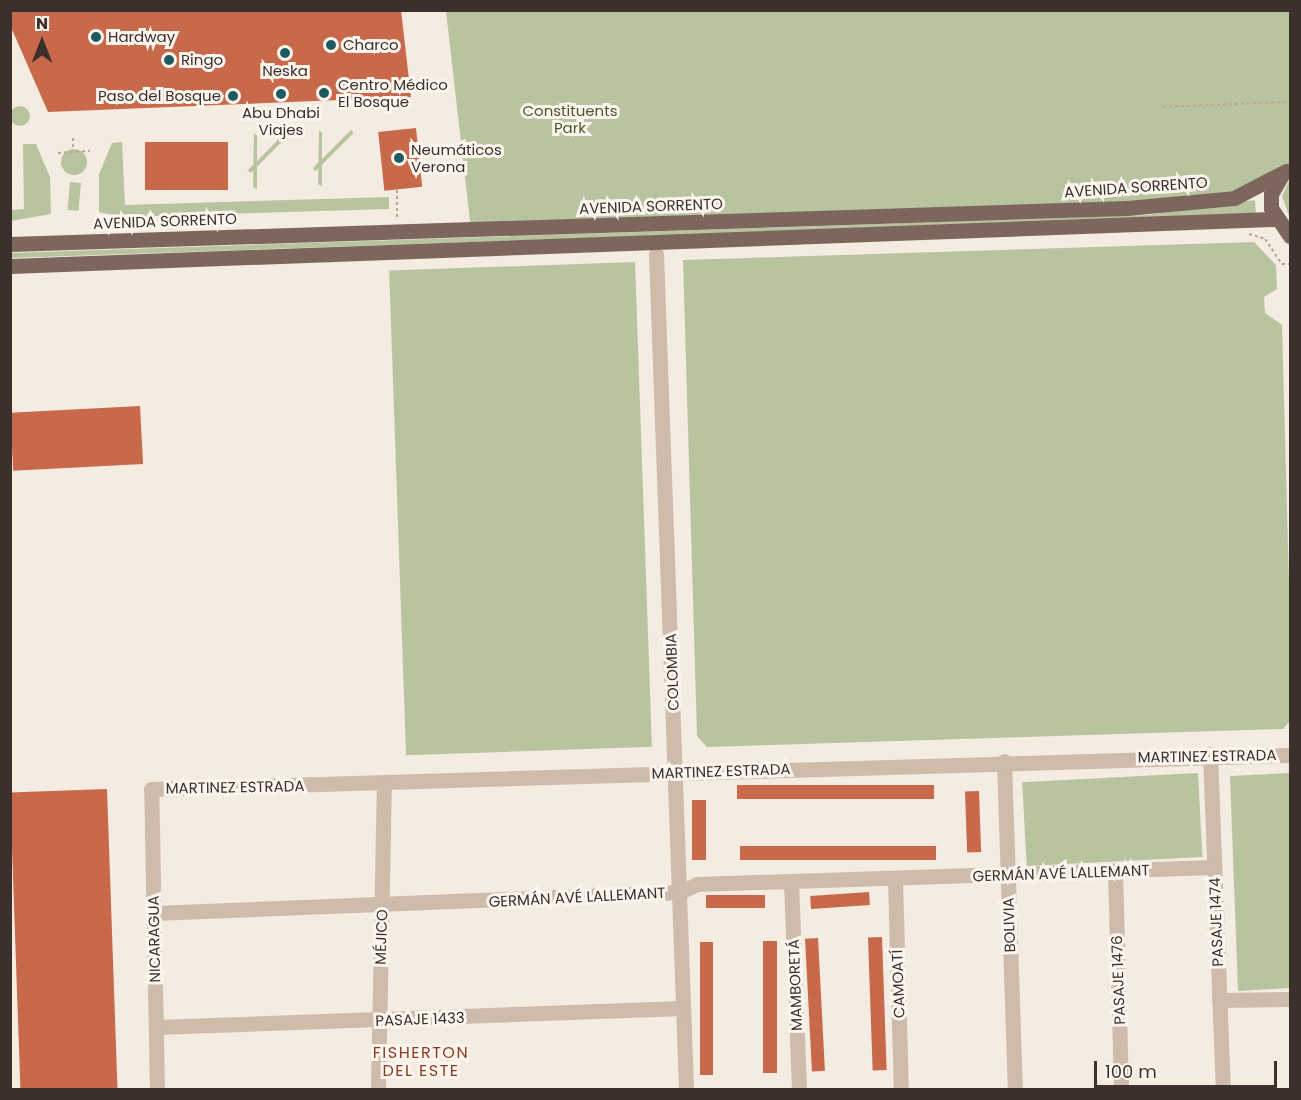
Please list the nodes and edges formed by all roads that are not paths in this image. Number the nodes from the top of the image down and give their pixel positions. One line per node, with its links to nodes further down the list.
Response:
1 (1288, 170): 2 (main road); 4 (main road, AVENIDA SORRENTO)
2 (1274, 219): 3 (main road); 6 (main road)
3 (1290, 236)
4 (10, 244)
5 (656, 254): 10 (street, COLOMBIA)
6 (10, 266)
7 (1210, 754): 8 (street, MARTINEZ ESTRADA); 9 (street, MARTINEZ ESTRADA); 13 (street, PASAJE 1474)
8 (1290, 755)
9 (1004, 761): 10 (street, MARTINEZ ESTRADA); 15 (street, BOLIVIA)
10 (675, 772): 11 (street, MARTINEZ ESTRADA); 18 (street, COLOMBIA)
11 (384, 784): 12 (street, MARTINEZ ESTRADA); 19 (street, MÉJICO)
12 (151, 789): 20 (street, NICARAGUA)
13 (1214, 867): 14 (street, GERMÁN AVÉ LALLEMANT); 22 (street, PASAJE 1474)
14 (1114, 871): 15 (street, GERMÁN AVÉ LALLEMANT); 32 (street, PASAJE 1476)
15 (1008, 874): 16 (street, GERMÁN AVÉ LALLEMANT); 31 (street, BOLIVIA)
16 (895, 879): 17 (street, GERMÁN AVÉ LALLEMANT); 30 (street, CAMOATÍ)
17 (791, 881): 18 (street, GERMÁN AVÉ LALLEMANT); 29 (street, MAMBORETÁ)
18 (680, 892): 19 (street, GERMÁN AVÉ LALLEMANT); 23 (street, COLOMBIA)
19 (382, 905): 20 (street, GERMÁN AVÉ LALLEMANT); 24 (street, MÉJICO)
20 (153, 913): 25 (street, NICARAGUA)
21 (1290, 999): 22 (street)
22 (1219, 1000): 33 (street, PASAJE 1474)
23 (684, 1008): 24 (street, PASAJE 1433); 28 (street, COLOMBIA)
24 (379, 1021): 25 (street, PASAJE 1433); 27 (street, MÉJICO)
25 (156, 1027): 26 (street, NICARAGUA)
26 (157, 1089)
27 (378, 1089)
28 (686, 1089)
29 (799, 1089)
30 (901, 1089)
31 (1015, 1089)
32 (1121, 1089)
33 (1223, 1089)

